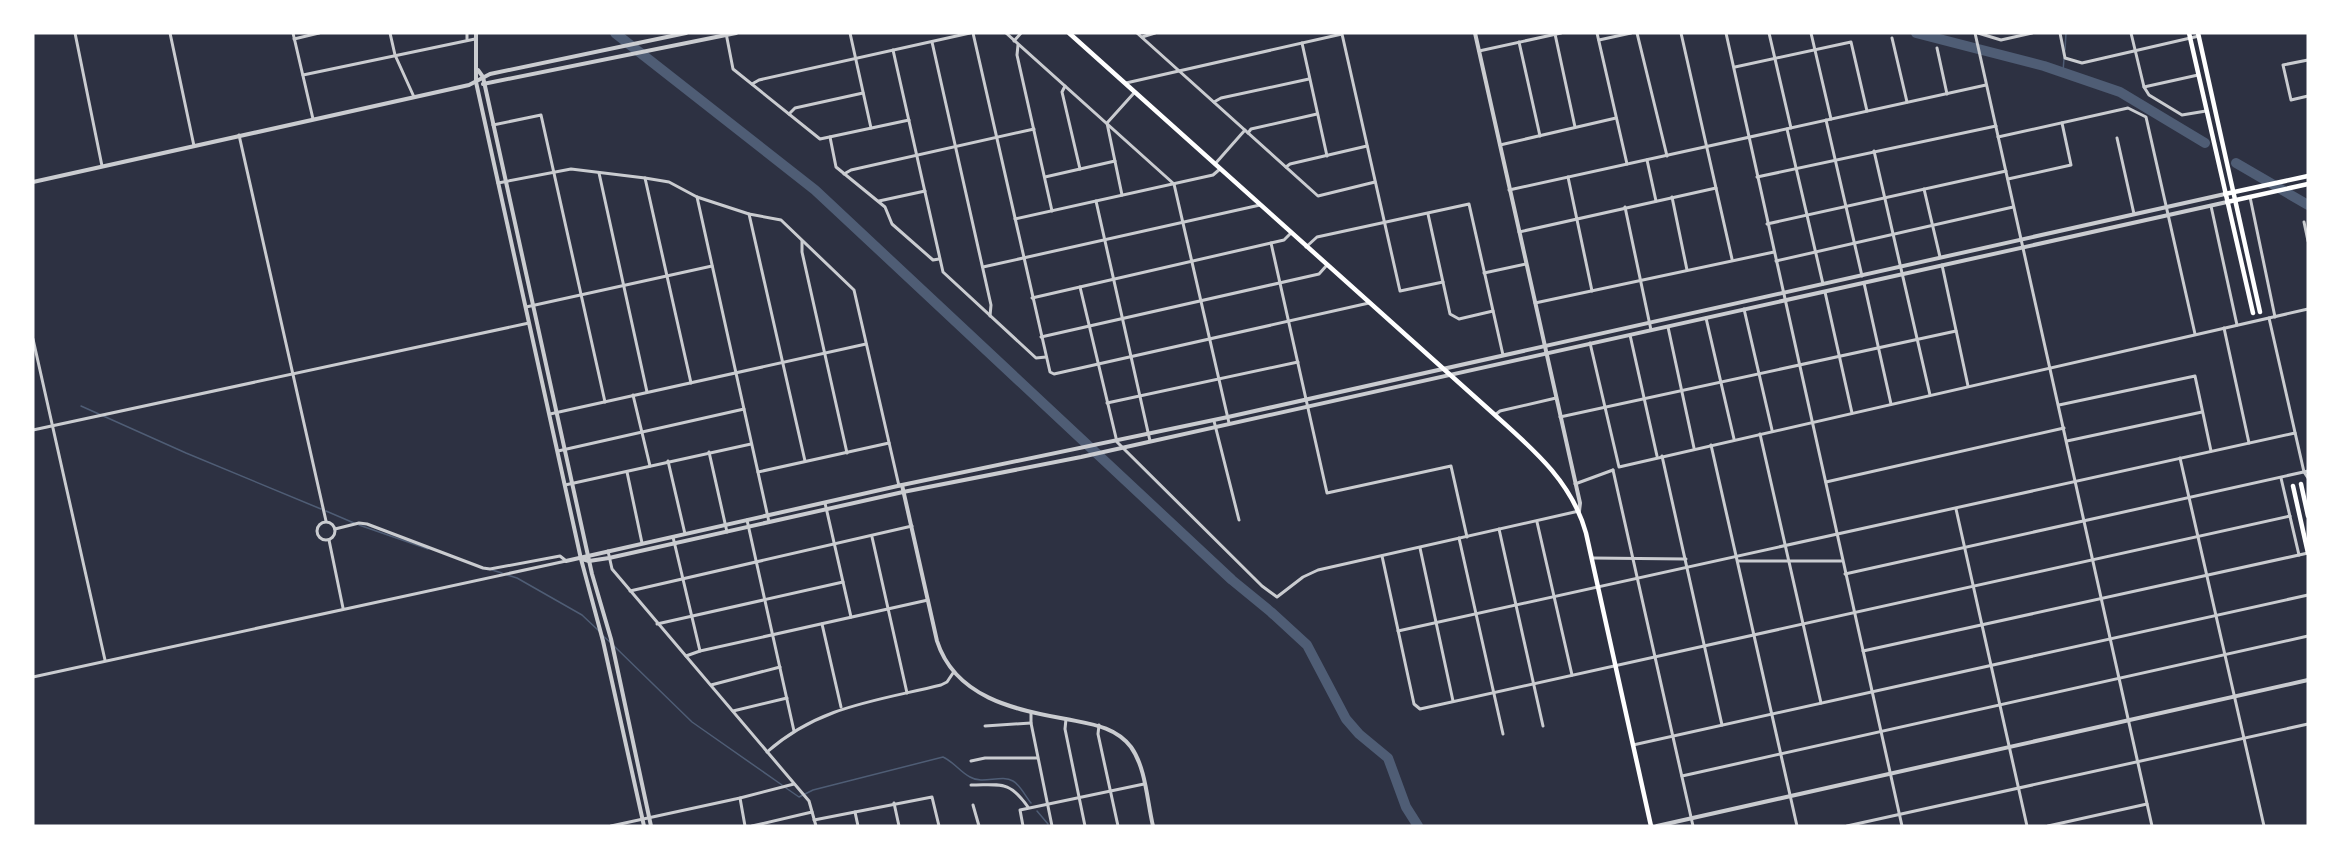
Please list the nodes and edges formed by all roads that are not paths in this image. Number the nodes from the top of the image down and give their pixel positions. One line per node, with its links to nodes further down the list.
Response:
1 (75, 33): 114 (street)
2 (170, 33): 101 (street)
3 (293, 33): 36 (street)
4 (319, 33): 36 (street)
5 (390, 33): 50 (street)
6 (467, 33): 37 (street)
7 (476, 33): 38 (street)
8 (686, 33): 59 (street)
9 (736, 33): 29 (street)
10 (850, 33): 51 (street)
11 (972, 33): 41 (street); 96 (street)
12 (1006, 33): 39 (street)
13 (1021, 33): 39 (street)
14 (1069, 33): 62 (main road)
15 (1137, 33): 34 (street)
16 (1155, 33): 34 (street)
17 (1475, 33): 48 (street)
18 (1560, 33): 30 (street)
19 (1597, 33): 40 (street)
20 (1630, 33): 40 (street)
21 (1637, 33): 108 (street)
22 (1681, 33): 104 (street)
23 (1726, 33): 54 (street)
24 (1769, 33): 52 (street)
25 (1812, 33): 46 (street)
26 (2032, 33): 31 (street)
27 (2060, 33): 49 (street)
28 (2131, 33): 49 (street)
29 (726, 34): 63 (street); 64 (street)
30 (1555, 34): 42 (street); 89 (street)
31 (1976, 34): 65 (street)
32 (2198, 35): 33 (street); 139 (main road)
33 (2190, 36): 49 (street); 58 (main road)
34 (1142, 38): 56 (street)
35 (1892, 38): 74 (street)
36 (294, 39): 57 (street)
37 (467, 39): 38 (street); 50 (street)
38 (475, 39): 55 (street)
39 (1014, 40): 44 (street)
40 (1599, 40): 79 (street)
41 (933, 42): 47 (street); 102 (street)
42 (1519, 42): 48 (street); 94 (street)
43 (1302, 43): 56 (street); 60 (street); 103 (street)
44 (1018, 44): 66 (street); 90 (street)
45 (1937, 48): 70 (street)
46 (1815, 49): 52 (street); 75 (street); 81 (street)
47 (893, 50): 51 (street); 82 (street)
48 (1479, 51): 100 (street)
49 (2134, 51): 67 (street)
50 (395, 54): 57 (street); 72 (street)
51 (856, 58): 64 (street); 68 (street)
52 (1775, 58): 54 (street); 91 (street)
53 (2308, 60): 71 (street)
54 (1734, 67): 97 (street)
55 (477, 69): 59 (street); 61 (street)
56 (1177, 70): 62 (street); 73 (street)
57 (303, 75): 80 (street)
58 (2198, 75): 67 (street); 76 (main road)
59 (483, 77): 61 (street); 63 (street)
60 (1309, 79): 73 (street); 78 (street)
61 (476, 82): 63 (street); 72 (street); 132 (street)
62 (1124, 83): 69 (main road)
63 (484, 84): 86 (street)
64 (752, 84): 77 (street)
65 (1986, 85): 70 (street); 87 (street)
66 (1065, 86): 84 (street); 116 (street)
67 (2144, 87): 76 (street)
68 (863, 93): 77 (street); 88 (street)
69 (1134, 93): 84 (street); 112 (main road)
70 (1947, 94): 74 (street)
71 (2308, 96)
72 (414, 97): 80 (street)
73 (1214, 102): 92 (street)
74 (1907, 102): 75 (street)
75 (1867, 111): 81 (street)
76 (2206, 111): 140 (main road)
77 (789, 114): 95 (street)
78 (1317, 114): 92 (street); 107 (street)
79 (1616, 118): 89 (street); 113 (street)
80 (313, 119): 93 (street)
81 (1832, 119): 83 (street)
82 (909, 120): 88 (street); 106 (street)
83 (1826, 120): 91 (street); 110 (street)
84 (1107, 123): 111 (street); 134 (street)
85 (2062, 123): 98 (street); 128 (street); 156 (street)
86 (493, 125): 119 (street); 130 (street)
87 (1996, 126): 98 (street); 105 (street)
88 (871, 128): 95 (street)
89 (1575, 128): 94 (street)
90 (1034, 129): 96 (street); 124 (street)
91 (1789, 129): 97 (street); 118 (street)
92 (1246, 131): 112 (street); 115 (street)
93 (239, 135): 101 (street); 262 (street)
94 (1540, 136): 100 (street)
95 (830, 137): 122 (street)
96 (997, 137): 102 (street); 163 (street)
97 (1749, 137): 104 (street); 126 (street)
98 (1998, 137): 120 (street)
99 (2117, 138): 160 (street)
100 (1500, 145): 137 (street)
101 (194, 146): 114 (street)
102 (956, 146): 106 (street); 193 (street)
103 (1367, 146): 107 (street); 131 (street)
104 (1707, 147): 108 (street); 135 (street)
105 (1874, 151): 110 (street); 145 (street)
106 (918, 155): 122 (street); 138 (street)
107 (1327, 156): 115 (street)
108 (1666, 156): 109 (street)
109 (1647, 160): 113 (street); 149 (street)
110 (1835, 160): 118 (street); 152 (street)
111 (1115, 161): 116 (street); 141 (street)
112 (1215, 164): 117 (main road)
113 (1627, 164): 125 (street)
114 (102, 166): 129 (street)
115 (1286, 167): 131 (street)
116 (1080, 169): 124 (street)
117 (1220, 169): 134 (street); 151 (main road)
118 (1795, 169): 126 (street); 161 (street)
119 (554, 171): 121 (street); 130 (street); 211 (street)
120 (2006, 171): 128 (street); 136 (street)
121 (599, 173): 127 (street); 206 (street)
122 (844, 174): 147 (street)
123 (2308, 176): 139 (main road)
124 (1045, 177): 157 (street)
125 (1568, 177): 137 (street); 164 (street)
126 (1757, 177): 168 (street)
127 (645, 178): 142 (street); 198 (street)
128 (2008, 179): 155 (street)
129 (33, 182)
130 (506, 182): 132 (street); 217 (street)
131 (1375, 182): 167 (street)
132 (498, 183): 218 (street)
133 (2308, 183): 144 (main road)
134 (1174, 184): 141 (street); 165 (street)
135 (1716, 188): 143 (street); 186 (street)
136 (1924, 189): 145 (street); 169 (street)
137 (1509, 190): 170 (street)
138 (925, 191): 147 (street); 185 (street)
139 (2234, 192): 140 (main road); 146 (main road)
140 (2225, 194): 150 (main road); 156 (street)
141 (1122, 195): 148 (street)
142 (697, 197): 158 (street); 192 (street)
143 (1672, 197): 149 (street); 195 (street)
144 (2250, 197): 146 (main road); 225 (street)
145 (1885, 198): 152 (street); 172 (street)
146 (2235, 200): 150 (main road); 222 (main road)
147 (879, 201): 185 (street)
148 (1096, 201): 157 (street); 173 (street)
149 (1656, 201): 154 (street)
150 (2227, 202): 153 (street); 223 (main road)
151 (1260, 206): 165 (street); 171 (main road)
152 (1846, 206): 161 (street); 178 (street)
153 (2211, 206): 162 (street); 233 (street)
154 (1625, 207): 164 (street); 201 (street)
155 (2013, 207): 169 (street); 174 (street)
156 (2166, 207): 160 (street); 162 (street)
157 (1052, 211): 163 (street)
158 (748, 214): 175 (street); 255 (street)
159 (1428, 214): 167 (street); 196 (street); 202 (street)
160 (2134, 214): 174 (street)
161 (1806, 215): 168 (street); 182 (street)
162 (2168, 215): 180 (street); 239 (street)
163 (1015, 219): 183 (street)
164 (1577, 219): 170 (street); 208 (street)
165 (1184, 222): 173 (street); 187 (street)
166 (2304, 222): 176 (street)
167 (1385, 223): 179 (street); 202 (street)
168 (1767, 224): 181 (street)
169 (1932, 226): 172 (street); 184 (street)
170 (1519, 232): 189 (street)
171 (1291, 233): 177 (street); 179 (main road)
172 (1893, 235): 178 (street); 194 (street)
173 (1104, 239): 183 (street); 200 (street)
174 (2020, 240): 180 (street); 184 (street)
175 (802, 241): 245 (street); 248 (street)
176 (2308, 241)
177 (1271, 243): 187 (street); 203 (street)
178 (1854, 243): 182 (street); 199 (street)
179 (1306, 247): 190 (main road)
180 (2022, 247): 191 (street); 259 (street)
181 (1774, 252): 186 (street); 188 (street)
182 (1816, 252): 188 (street); 205 (street)
183 (1023, 258): 193 (street); 212 (street)
184 (1940, 258): 194 (street)
185 (940, 259): 224 (street)
186 (1732, 260): 195 (street)
187 (1192, 261): 200 (street); 213 (street)
188 (1776, 261): 210 (street)
189 (1526, 264): 196 (street); 216 (street)
190 (1327, 265): 203 (street); 215 (main road)
191 (1942, 265): 197 (street); 237 (street)
192 (712, 266): 198 (street); 260 (street)
193 (983, 267): 224 (street)
194 (1901, 267): 197 (street); 199 (street)
195 (1688, 270): 201 (street)
196 (1484, 273): 221 (street)
197 (1903, 274): 204 (street); 243 (street)
198 (666, 276): 206 (street); 266 (street)
199 (1862, 276): 205 (street)
200 (1113, 279): 207 (street); 226 (street)
201 (1640, 280): 208 (street); 231 (street)
202 (1443, 282): 221 (street)
203 (1280, 283): 213 (street); 229 (street)
204 (1864, 283): 209 (street); 247 (street)
205 (1822, 284): 210 (street)
206 (623, 285): 211 (street); 269 (street)
207 (1080, 287): 212 (street); 232 (street)
208 (1592, 291): 216 (street)
209 (1824, 291): 214 (street); 251 (street)
210 (1783, 293): 214 (street); 231 (street)
211 (582, 295): 217 (street); 276 (street)
212 (1032, 298): 240 (street)
213 (1201, 301): 226 (street); 242 (street)
214 (1785, 301): 219 (street); 257 (street)
215 (1369, 303): 229 (street); 258 (main road)
216 (1535, 303): 246 (street)
217 (533, 306): 218 (street); 283 (street)
218 (526, 307): 230 (street)
219 (1744, 309): 227 (street); 261 (street)
220 (2308, 309): 225 (street)
221 (1493, 311): 250 (street)
222 (2260, 312)
223 (2253, 313)
224 (990, 316): 252 (street)
225 (2275, 317): 228 (street)
226 (1122, 318): 232 (street); 253 (street)
227 (1706, 318): 234 (street); 265 (street)
228 (2270, 318): 233 (street); 299 (street)
229 (1289, 321): 242 (street); 254 (street)
230 (529, 323): 262 (street); 286 (street)
231 (1649, 323): 236 (street); 246 (street)
232 (1089, 325): 240 (street); 256 (street)
233 (2237, 325): 235 (street)
234 (1668, 327): 236 (street); 268 (street)
235 (2224, 328): 239 (street); 307 (street)
236 (1651, 330): 238 (street)
237 (1956, 331): 243 (street); 267 (street)
238 (1630, 334): 244 (street); 274 (street)
239 (2195, 334): 259 (street)
240 (1041, 337): 252 (street)
241 (33, 339): 293 (street)
242 (1210, 339): 253 (street); 264 (street)
243 (1918, 339): 247 (street); 272 (street)
244 (1590, 343): 249 (street); 281 (street)
245 (866, 344): 248 (street); 306 (street)
246 (1544, 346): 249 (street); 250 (street)
247 (1878, 348): 251 (street); 278 (street)
248 (825, 353): 255 (street); 316 (street)
249 (1546, 353): 263 (street); 273 (street)
250 (1503, 355): 258 (street)
251 (1839, 356): 257 (street); 285 (street)
252 (1046, 357): 256 (street)
253 (1131, 357): 256 (street); 271 (street)
254 (1298, 362): 264 (street); 275 (street)
255 (782, 363): 260 (street); 321 (street)
256 (1098, 364): 277 (street)
257 (1800, 365): 261 (street); 291 (street)
258 (1443, 369): 263 (main road); 275 (street)
259 (2051, 369): 267 (street); 279 (street)
260 (735, 373): 266 (street); 282 (street)
261 (1759, 373): 265 (street); 297 (street)
262 (293, 374): 293 (street); 349 (street)
263 (1450, 375): 280 (street); 287 (main road)
264 (1218, 378): 271 (street); 288 (street)
265 (1720, 381): 268 (street); 302 (street)
266 (691, 383): 269 (street)
267 (1968, 386): 272 (street)
268 (1682, 390): 274 (street); 311 (street)
269 (647, 392): 270 (street)
270 (633, 395): 276 (street); 298 (street)
271 (1139, 395): 277 (street); 301 (street)
272 (1930, 395): 278 (street)
273 (1556, 398): 287 (street); 289 (street)
274 (1644, 398): 281 (street); 318 (street)
275 (1307, 399): 280 (street); 288 (street)
276 (605, 402): 283 (street)
277 (1107, 403): 305 (street)
278 (1891, 404): 285 (street)
279 (2059, 405): 284 (street); 295 (street)
280 (1308, 406): 292 (street); 364 (street)
281 (1605, 406): 289 (street); 323 (street)
282 (744, 409): 298 (street); 308 (street)
283 (557, 412): 286 (street); 312 (street)
284 (2202, 412): 304 (street); 314 (street)
285 (1852, 413): 291 (street)
286 (549, 414): 313 (street)
287 (1495, 415): 343 (main road)
288 (1228, 417): 290 (street); 292 (street)
289 (1560, 417): 333 (street)
290 (1214, 421): 294 (street); 301 (street)
291 (1813, 422): 297 (street); 331 (street)
292 (1229, 424): 294 (street)
293 (53, 425): 296 (street); 429 (street)
294 (1215, 427): 303 (street); 348 (street)
295 (2064, 428): 304 (street); 331 (street)
296 (33, 430)
297 (1772, 431): 300 (street)
298 (642, 432): 312 (street); 322 (street)
299 (2295, 433): 307 (street); 327 (street)
300 (1760, 434): 302 (street); 370 (street)
301 (1149, 435): 303 (street); 305 (street)
302 (1734, 439): 309 (street)
303 (1150, 441): 310 (street)
304 (2067, 441): 330 (street)
305 (1117, 442): 310 (street); 336 (street)
306 (889, 443): 316 (street); 336 (street)
307 (2249, 443): 314 (street)
308 (751, 444): 315 (street); 326 (street)
309 (1711, 445): 311 (street); 378 (street)
310 (1122, 448): 338 (street); 377 (street)
311 (1694, 448): 317 (street)
312 (565, 450): 313 (street); 332 (street)
313 (558, 451): 335 (street)
314 (2211, 451): 319 (street)
315 (709, 452): 320 (street); 353 (street)
316 (847, 453): 321 (street)
317 (1662, 456): 318 (street); 383 (street)
318 (1657, 457): 323 (street)
319 (2180, 458): 330 (street); 339 (street)
320 (668, 462): 322 (street); 359 (street)
321 (805, 462): 326 (street)
322 (650, 466): 325 (street)
323 (1619, 467): 324 (street)
324 (1613, 470): 333 (street); 381 (street)
325 (627, 472): 332 (street); 367 (street)
326 (758, 472): 344 (street)
327 (2306, 472): 328 (street); 329 (street)
328 (2281, 478): 339 (street); 345 (street)
329 (2308, 478)
330 (2075, 480): 341 (street); 351 (street)
331 (1826, 482): 360 (street)
332 (572, 484): 335 (street); 375 (street)
333 (1575, 484): 343 (street)
334 (2301, 484): 346 (main road)
335 (565, 485): 382 (street)
336 (900, 486): 338 (street); 340 (street)
337 (2293, 486): 374 (main road)
338 (903, 492): 342 (street); 354 (street)
339 (2189, 498): 351 (street); 362 (street)
340 (825, 502): 342 (street); 344 (street)
341 (1956, 508): 360 (street); 371 (street)
342 (827, 509): 352 (street); 369 (street)
343 (1579, 511): 350 (street); 380 (main road)
344 (767, 515): 347 (street); 352 (street)
345 (2290, 516): 362 (street); 376 (street)
346 (2308, 516)
347 (747, 520): 353 (street); 355 (street)
348 (1239, 520)
349 (326, 521): 356 (street); 366 (street)
350 (1536, 521): 357 (street); 401 (street)
351 (2084, 521): 371 (street); 384 (street)
352 (769, 522): 355 (street)
353 (726, 525): 358 (street); 359 (street)
354 (912, 526): 361 (street); 404 (street)
355 (748, 527): 358 (street); 390 (street)
356 (335, 528): 366 (street); 385 (street)
357 (1498, 530): 364 (street); 405 (street)
358 (728, 532): 368 (street)
359 (685, 534): 363 (street)
360 (1836, 534): 370 (street); 389 (street)
361 (872, 536): 369 (street); 407 (street)
362 (2198, 536): 384 (street); 393 (street)
363 (673, 537): 367 (street); 368 (street)
364 (1467, 537): 365 (street)
365 (1459, 538): 372 (street); 409 (street)
366 (329, 540): 406 (street)
367 (642, 543): 373 (street)
368 (675, 544): 379 (street); 394 (street)
369 (834, 544): 390 (street); 396 (street)
370 (1786, 545): 378 (street); 388 (street)
371 (1964, 547): 392 (street); 397 (street)
372 (1420, 548): 377 (street); 413 (street)
373 (608, 551): 375 (street); 379 (street)
374 (2308, 553): 376 (street)
375 (588, 555): 382 (street); 386 (street)
376 (2299, 555): 393 (street)
377 (1382, 556): 418 (street)
378 (1737, 556): 387 (street); 391 (street)
379 (609, 558): 386 (street); 399 (street)
380 (1592, 558): 381 (street); 398 (main road)
381 (1633, 558): 383 (street); 395 (street)
382 (581, 559): 385 (street); 386 (street); 492 (street)
383 (1686, 559): 391 (street)
384 (2093, 559): 397 (street); 403 (street)
385 (566, 561): 406 (street)
386 (590, 561): 490 (street)
387 (1738, 561): 388 (street); 420 (street)
388 (1789, 561): 389 (street); 416 (street)
389 (1842, 561): 392 (street)
390 (756, 562): 394 (street); 402 (street)
391 (1688, 568): 395 (street); 423 (street)
392 (1845, 574): 408 (street)
393 (2206, 575): 403 (street); 411 (street)
394 (683, 578): 399 (street); 410 (street)
395 (1637, 578): 398 (street); 428 (street)
396 (843, 582): 402 (street); 412 (street)
397 (1972, 587): 408 (street); 417 (street)
398 (1598, 588): 401 (street); 430 (main road)
399 (629, 591): 414 (street)
400 (2308, 595): 411 (street)
401 (1554, 598): 405 (street); 434 (street)
402 (764, 599): 410 (street); 419 (street)
403 (2102, 599): 417 (street); 422 (street)
404 (928, 600): 407 (street); 433 (street)
405 (1516, 606): 409 (street); 438 (street)
406 (344, 608): 429 (street)
407 (888, 609): 412 (street); 442 (street)
408 (1854, 613): 416 (street); 425 (street)
409 (1476, 614): 413 (street); 440 (street)
410 (692, 615): 414 (street); 424 (street)
411 (2216, 615): 422 (street); 426 (street)
412 (850, 617): 415 (street)
413 (1436, 622): 418 (street); 445 (street)
414 (657, 624): 427 (street)
415 (822, 624): 419 (street); 448 (street)
416 (1803, 624): 420 (street); 446 (street)
417 (1981, 625): 425 (street); 431 (street)
418 (1398, 631): 445 (street)
419 (773, 634): 424 (street); 432 (street)
420 (1754, 635): 423 (street); 451 (street)
421 (2308, 636): 426 (street)
422 (2110, 639): 431 (street); 436 (street)
423 (1704, 645): 428 (street); 457 (street)
424 (700, 651): 427 (street)
425 (1863, 651): 441 (street)
426 (2225, 655): 436 (street); 443 (street)
427 (686, 656): 439 (street)
428 (1655, 657): 430 (street); 463 (street)
429 (105, 660): 435 (street)
430 (1616, 665): 434 (street); 465 (main road)
431 (1990, 665): 441 (street); 447 (street)
432 (780, 667): 439 (street); 444 (street)
433 (953, 673): 442 (street); 450 (street)
434 (1572, 675): 438 (street)
435 (33, 676)
436 (2119, 679): 447 (street); 453 (street)
437 (2308, 680): 443 (street)
438 (1534, 684): 440 (street); 459 (street)
439 (711, 685): 449 (street)
440 (1493, 692): 445 (street); 462 (street)
441 (1872, 692): 446 (street); 461 (street)
442 (908, 693): 448 (street)
443 (2235, 697): 453 (street); 464 (street)
444 (788, 698): 449 (street); 460 (street)
445 (1454, 701)
446 (1821, 703): 451 (street)
447 (1999, 705): 461 (street); 466 (street)
448 (841, 708): 460 (street)
449 (733, 711): 467 (street)
450 (1031, 713): 452 (street); 454 (street)
451 (1772, 714): 457 (street); 468 (street)
452 (1066, 719): 456 (street); 481 (street)
453 (2128, 721): 466 (street); 471 (street)
454 (1031, 723): 458 (street); 469 (street)
455 (2308, 724): 464 (street)
456 (1100, 725): 475 (street); 478 (street)
457 (1722, 725): 463 (street)
458 (986, 726)
459 (1543, 726)
460 (794, 731): 467 (street)
461 (1881, 732): 468 (street); 472 (street)
462 (1503, 734)
463 (1672, 736): 465 (street); 473 (street)
464 (2245, 739): 471 (street); 518 (street)
465 (1634, 745): 509 (main road)
466 (2008, 748): 472 (street); 477 (street)
467 (767, 752): 474 (street)
468 (1780, 754): 473 (street); 479 (street)
469 (1037, 758): 470 (street); 483 (street)
470 (970, 761)
471 (2137, 762): 477 (street); 484 (street)
472 (1890, 774): 479 (street); 489 (street)
473 (1682, 776): 491 (street)
474 (794, 784): 480 (street); 487 (street)
475 (1144, 784): 478 (street); 508 (street)
476 (971, 785): 486 (street)
477 (2019, 788): 489 (street); 515 (street)
478 (1109, 792): 481 (street); 507 (street)
479 (1790, 796): 491 (street); 512 (street)
480 (740, 798): 490 (street); 497 (street)
481 (1079, 799): 483 (street); 506 (street)
482 (894, 803): 488 (street); 501 (street); 502 (street)
483 (1048, 804): 486 (street); 505 (street)
484 (2147, 804): 516 (street); 517 (street)
485 (973, 805): 503 (street)
486 (1028, 807): 504 (street)
487 (813, 812): 493 (street); 498 (street)
488 (855, 812): 493 (street); 500 (street)
489 (1899, 815): 513 (street); 514 (street)
490 (650, 817): 492 (street); 496 (street)
491 (1691, 818): 510 (street); 511 (street)
492 (642, 819): 494 (street); 495 (street)
493 (814, 820): 499 (street)
494 (611, 826)
495 (644, 826)
496 (651, 826)
497 (746, 826)
498 (752, 826)
499 (816, 826)
500 (858, 826)
501 (899, 826)
502 (939, 826)
503 (979, 826)
504 (1023, 826)
505 (1052, 826)
506 (1085, 826)
507 (1118, 826)
508 (1153, 826)
509 (1651, 826)
510 (1657, 826)
511 (1693, 826)
512 (1797, 826)
513 (1847, 826)
514 (1902, 826)
515 (2027, 826)
516 (2048, 826)
517 (2152, 826)
518 (2264, 826)

